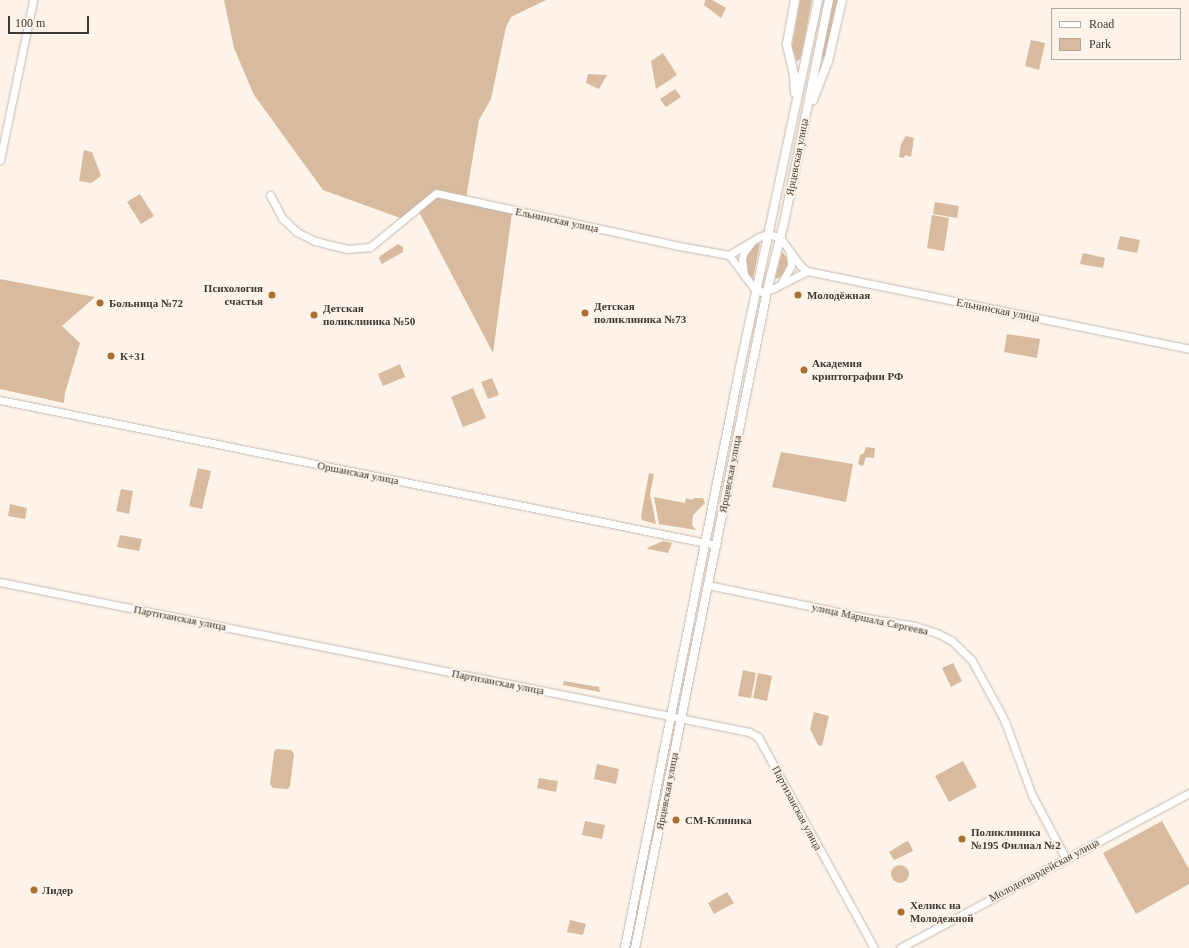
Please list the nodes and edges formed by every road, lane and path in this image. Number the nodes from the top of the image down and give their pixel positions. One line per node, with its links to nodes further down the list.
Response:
1 (33, 0): 8 (street)
2 (795, 0): 6 (main road)
3 (818, 0): 6 (main road, Ярцевская улица)
4 (829, 0): 7 (main road, Ярцевская улица)
5 (842, 0): 7 (main road)
6 (794, 114): 9 (main road, Ярцевская улица)
7 (804, 125): 10 (main road, Ярцевская улица)
8 (0, 160)
9 (781, 171): 10 (main road); 12 (main road, Ярцевская улица)
10 (794, 174): 13 (main road, Ярцевская улица)
11 (270, 195): 16 (street, Ельнинская улица)
12 (767, 234): 13 (street); 14 (street); 20 (main road, Ярцевская улица)
13 (781, 239): 15 (street); 21 (main road, Ярцевская улица)
14 (752, 242): 16 (street); 18 (street)
15 (788, 249): 17 (street); 19 (street)
16 (729, 255): 18 (street)
17 (807, 271): 19 (street); 22 (street, Ельнинская улица)
18 (745, 277): 20 (street)
19 (781, 284): 21 (street)
20 (756, 290): 21 (street); 24 (main road, Ярцевская улица)
21 (766, 291): 25 (main road, Ярцевская улица)
22 (1189, 349)
23 (0, 400): 24 (street, Оршанская улица)
24 (705, 543): 25 (street, Оршанская улица); 28 (main road, Ярцевская улица)
25 (716, 545): 27 (main road, Ярцевская улица)
26 (0, 582): 28 (street, Партизанская улица)
27 (708, 584): 29 (main road, Ярцевская улица); 31 (street, улица Маршала Сергеева)
28 (671, 716): 29 (street, Партизанская улица); 32 (main road, Ярцевская улица)
29 (681, 718): 33 (main road, Ярцевская улица); 34 (street, Партизанская улица)
30 (1189, 793): 31 (street, Молодогвардейская улица)
31 (1066, 859): 35 (street, Молодогвардейская улица)
32 (625, 948)
33 (635, 948)
34 (874, 948)
35 (900, 948)

